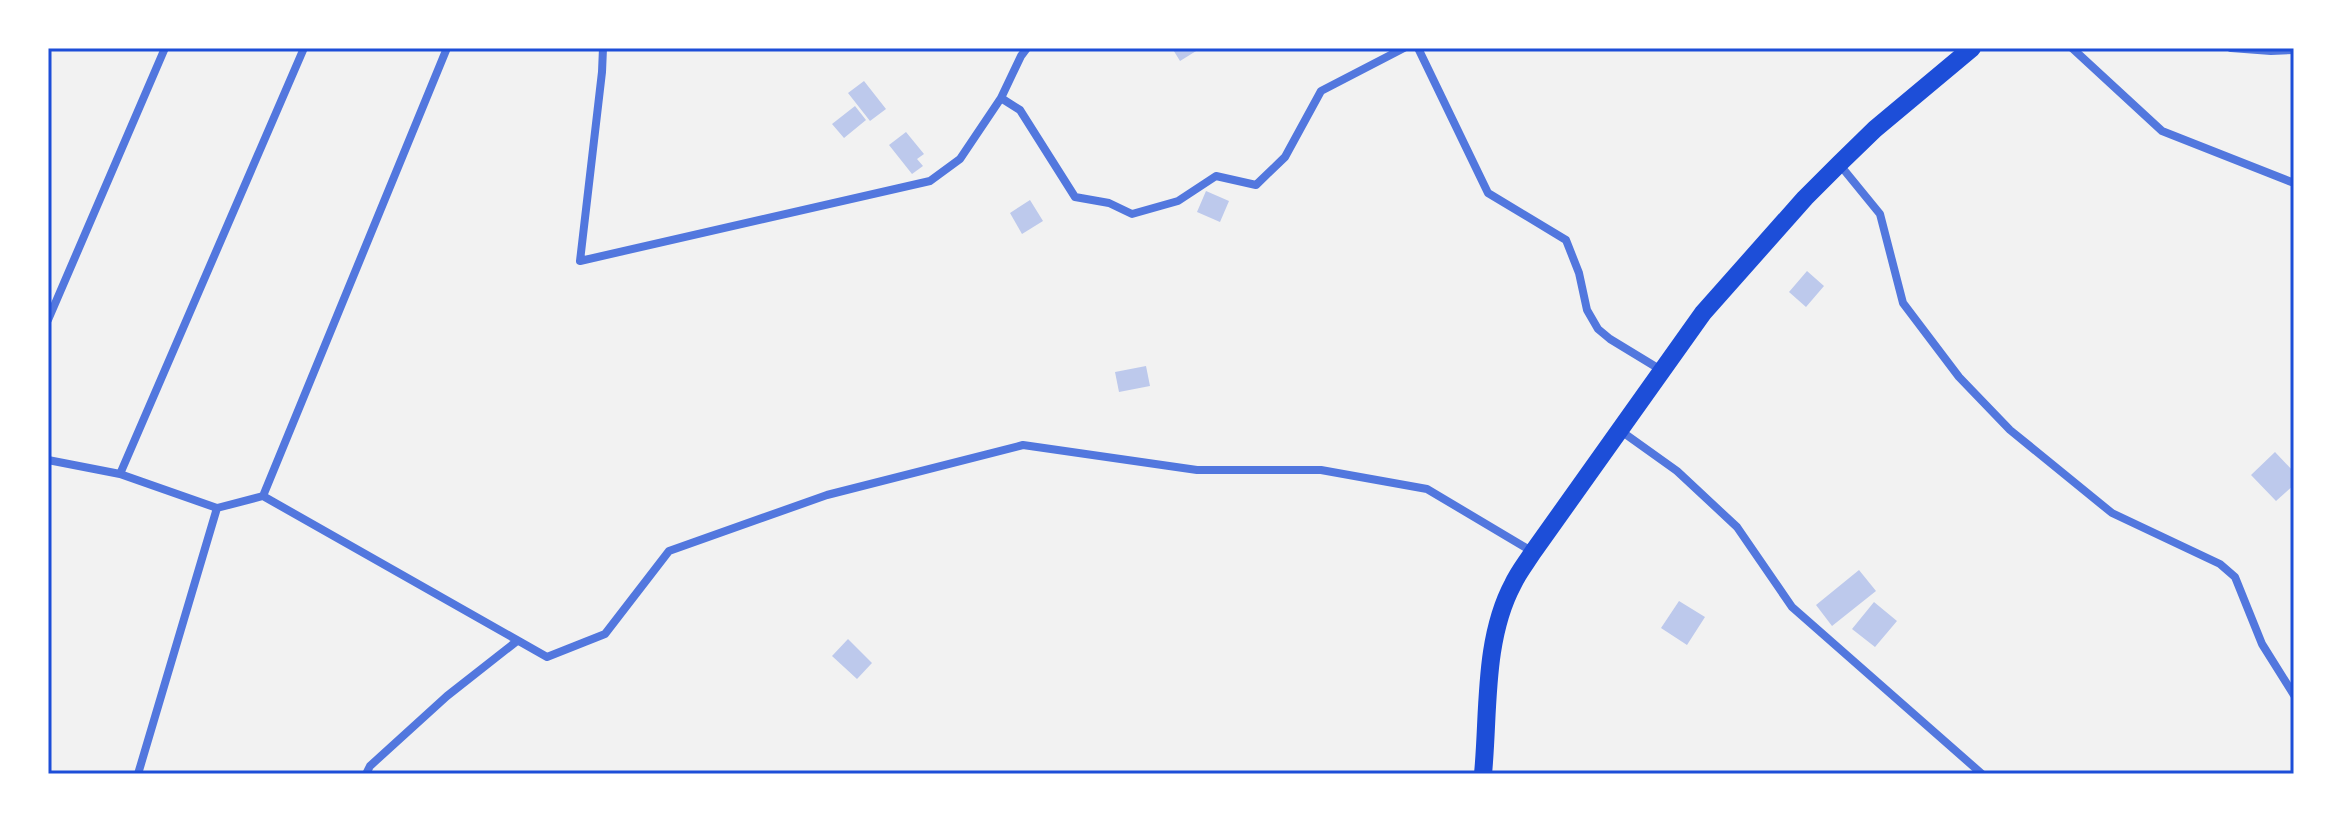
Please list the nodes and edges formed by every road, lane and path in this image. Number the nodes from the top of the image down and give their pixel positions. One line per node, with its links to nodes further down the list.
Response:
1 (165, 48): 15 (street)
2 (304, 48): 19 (street)
3 (447, 48): 20 (street)
4 (603, 48): 12 (street)
5 (1027, 48): 12 (street)
6 (1404, 48): 12 (street)
7 (1418, 48): 16 (street)
8 (1972, 48): 13 (highway)
9 (2072, 48): 14 (street)
10 (2231, 48): 11 (street)
11 (2294, 50)
12 (1001, 98)
13 (1839, 164): 16 (highway); 24 (street)
14 (2294, 183)
15 (48, 320)
16 (1661, 370): 17 (highway)
17 (1620, 430): 22 (highway); 28 (street)
18 (48, 460): 19 (street)
19 (120, 474): 21 (street)
20 (263, 496): 21 (street); 23 (street)
21 (217, 508): 25 (street)
22 (1533, 552): 23 (street); 27 (highway)
23 (517, 641): 26 (street)
24 (2294, 695)
25 (138, 774)
26 (366, 774)
27 (1483, 774)
28 (1982, 774)

